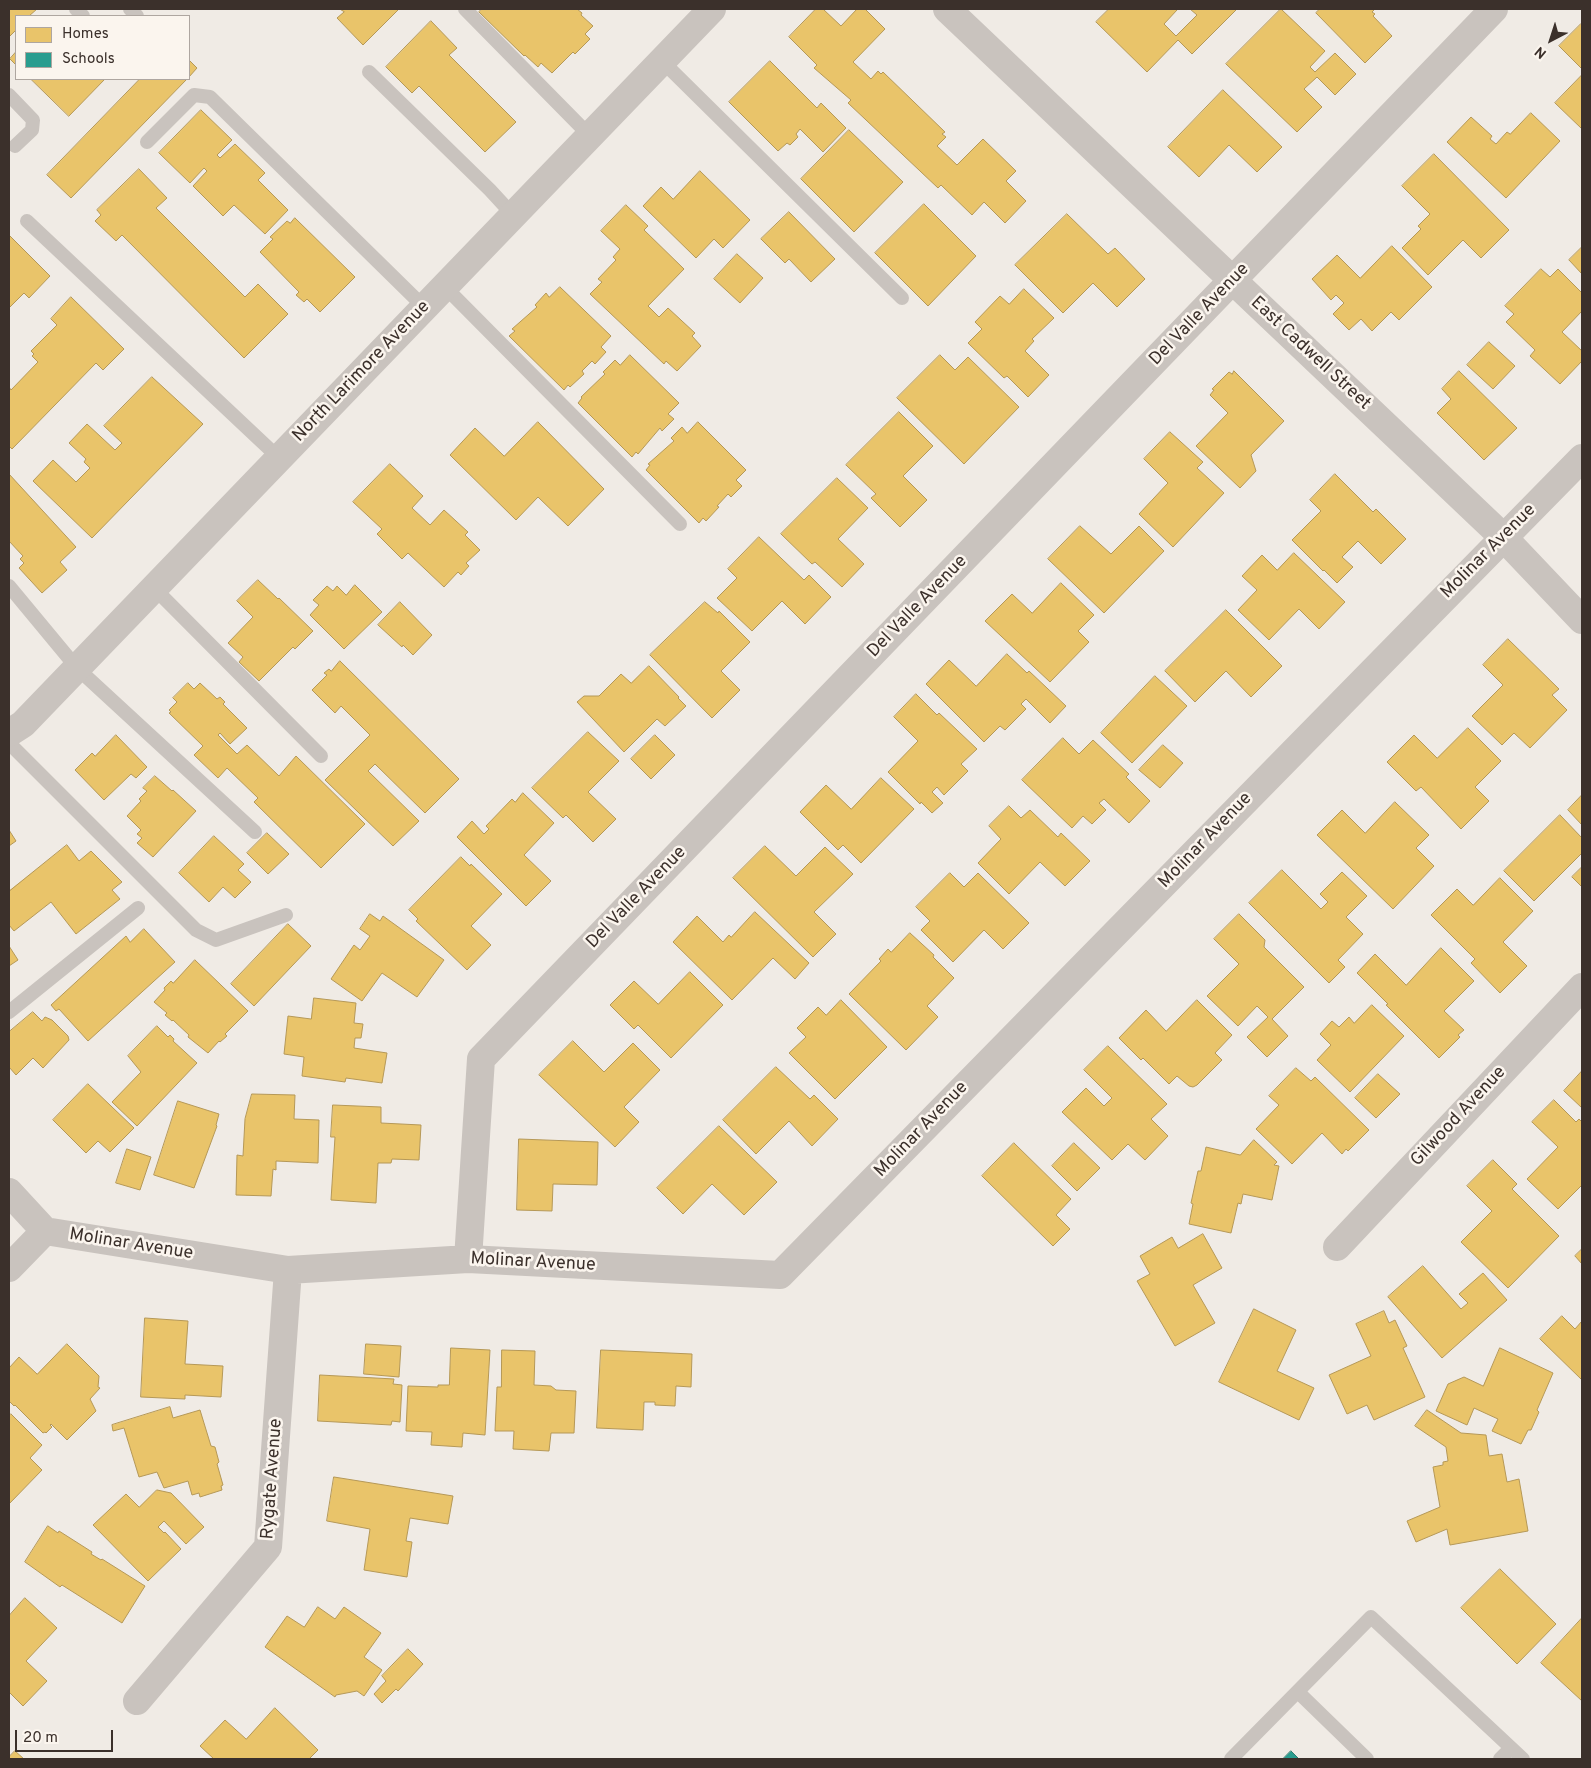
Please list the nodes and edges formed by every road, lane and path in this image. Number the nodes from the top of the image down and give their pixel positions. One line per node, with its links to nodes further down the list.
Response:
1 (465, 9): 8 (lane)
2 (712, 9): 5 (street, North Larimore Avenue)
3 (947, 9): 13 (street, East Cadwell Street)
4 (1494, 9): 13 (street, Del Valle Avenue)
5 (662, 61): 8 (street, North Larimore Avenue); 15 (lane)
6 (369, 72): 11 (lane)
7 (9, 95): 10 (lane)
8 (590, 136): 11 (street, North Larimore Avenue)
9 (147, 142): 16 (lane)
10 (15, 146)
11 (513, 215): 14 (street, North Larimore Avenue)
12 (27, 221): 17 (lane)
13 (1233, 282): 20 (street, East Cadwell Street); 36 (street, Del Valle Avenue)
14 (444, 286): 16 (street, North Larimore Avenue); 19 (lane)
15 (902, 298)
16 (424, 308): 17 (street, North Larimore Avenue)
17 (280, 458): 22 (street, North Larimore Avenue)
18 (1582, 458): 20 (street, Molinar Avenue)
19 (680, 524)
20 (1504, 538): 23 (street, East Cadwell Street); 36 (street, Molinar Avenue)
21 (9, 586): 24 (lane)
22 (154, 588): 24 (street, North Larimore Avenue); 27 (lane)
23 (1582, 620)
24 (77, 668): 25 (street, North Larimore Avenue); 28 (lane)
25 (9, 733)
26 (9, 743): 30 (lane)
27 (321, 756)
28 (255, 832)
29 (138, 908): 32 (lane)
30 (286, 915)
31 (1582, 987): 35 (street, Gilwood Avenue)
32 (9, 1012)
33 (9, 1192): 34 (street)
34 (45, 1231): 37 (street); 38 (street, Molinar Avenue)
35 (1337, 1247)
36 (468, 1259): 38 (street, Molinar Avenue)
37 (9, 1268)
38 (288, 1270): 40 (street, Rygate Avenue)
39 (1298, 1692): 41 (lane); 42 (lane); 43 (lane)
40 (137, 1701)
41 (1511, 1748): 44 (lane); 45 (lane)
42 (1231, 1759)
43 (1367, 1759)
44 (1500, 1759)
45 (1523, 1759)

